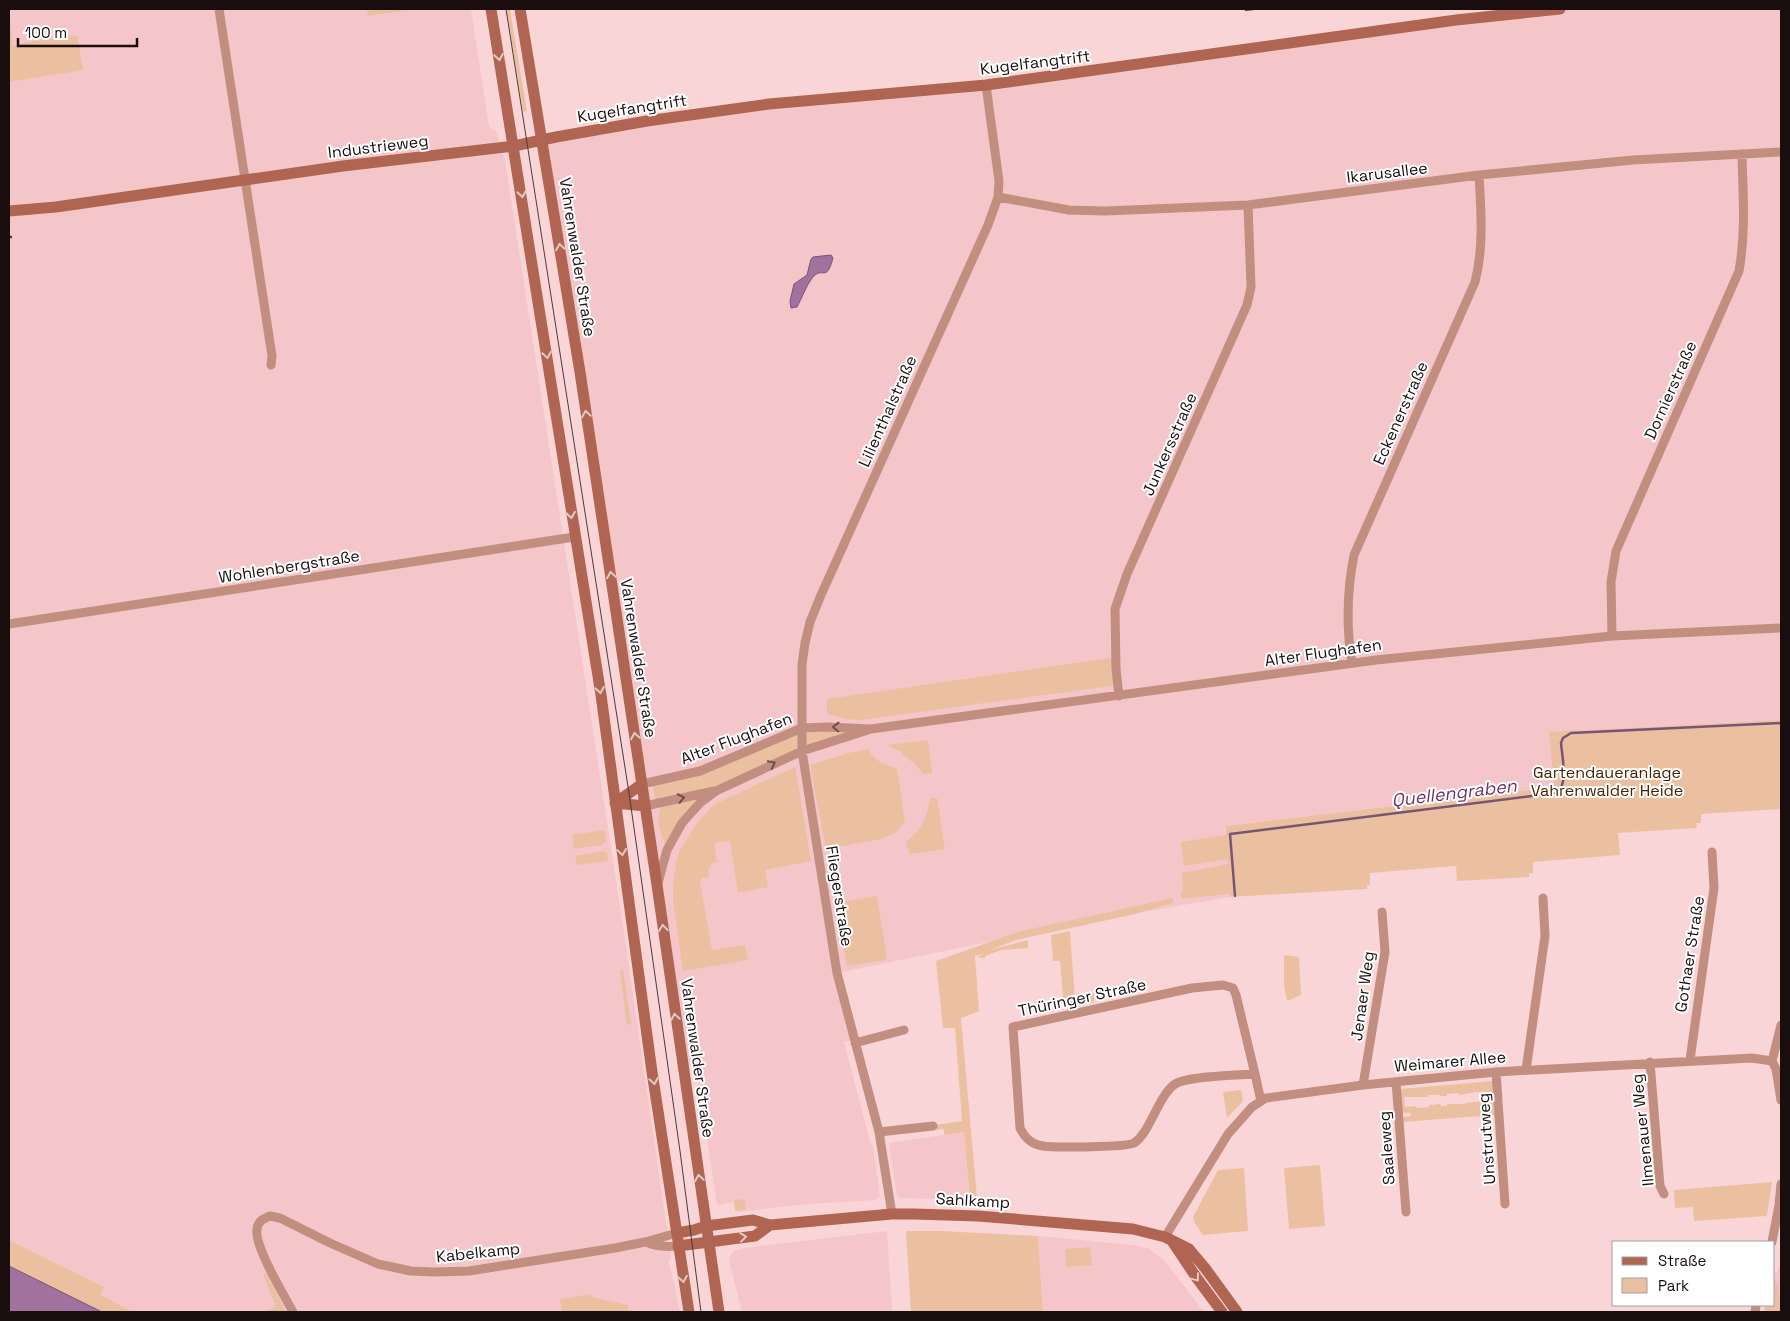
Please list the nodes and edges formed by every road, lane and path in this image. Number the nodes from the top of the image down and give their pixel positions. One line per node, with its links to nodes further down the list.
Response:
1 (219, 9): 11 (street)
2 (491, 9): 7 (main road, one-way to 7)
3 (520, 9): 6 (main road, Vahrenwalder Straße)
4 (1560, 9): 5 (main road, Kugelfangtrift)
5 (986, 85): 6 (main road, Kugelfangtrift); 12 (street, Lilienthalstraße)
6 (542, 139): 7 (main road, Kugelfangtrift); 25 (main road, Vahrenwalder Straße, one-way to 6)
7 (514, 146): 11 (main road, Industrieweg); 16 (main road, one-way to 16)
8 (1781, 152): 9 (street, Ikarusallee)
9 (1742, 154): 10 (street, Ikarusallee); 19 (street, Dornierstraße)
10 (1479, 175): 13 (street, Ikarusallee); 20 (street, Eckenerstraße)
11 (246, 180): 14 (main road, Industrieweg); 15 (street)
12 (998, 197): 13 (street, Ikarusallee); 22 (street, Lilienthalstraße)
13 (1248, 205): 21 (street, Junkersstraße)
14 (9, 211)
15 (271, 365)
16 (574, 536): 17 (street, Wohlenbergstraße); 27 (main road, one-way to 27)
17 (9, 624)
18 (1781, 628): 19 (street, Alter Flughafen)
19 (1612, 636): 20 (street, Alter Flughafen)
20 (1352, 663): 21 (street, Alter Flughafen)
21 (1119, 696): 23 (street, Alter Flughafen)
22 (802, 728): 23 (street, Alter Flughafen, one-way to 22); 24 (street, Lilienthalstraße); 25 (street, Alter Flughafen)
23 (871, 729): 24 (street, Alter Flughafen)
24 (802, 751): 26 (street, Alter Flughafen, one-way to 24); 35 (street, Fliegerstraße)
25 (642, 784): 27 (main road); 28 (main road, Vahrenwalder Straße)
26 (716, 790): 28 (street, Alter Flughafen, one-way to 26); 30 (street, Alter Flughafen)
27 (615, 803): 28 (main road); 55 (main road, one-way to 55)
28 (645, 806): 30 (main road, Vahrenwalder Straße)
29 (1712, 852): 36 (street, Gothaer Straße)
30 (657, 886): 54 (main road, Vahrenwalder Straße, one-way to 30)
31 (1543, 898): 39 (street)
32 (1382, 912): 43 (street, Jenaer Weg)
33 (1781, 1025): 37 (street)
34 (904, 1030): 35 (street)
35 (856, 1043): 47 (street, Fliegerstraße)
36 (1690, 1060): 37 (street, Weimarer Allee); 38 (street, Weimarer Allee)
37 (1772, 1061): 44 (street)
38 (1650, 1062): 39 (street, Weimarer Allee); 49 (street, Ilmenauer Weg)
39 (1526, 1070): 40 (street, Weimarer Allee)
40 (1496, 1072): 42 (street, Weimarer Allee); 50 (street, Unstrutweg)
41 (1255, 1074): 41 (street, Thüringer Straße); 45 (street, Thüringer Straße)
42 (1396, 1082): 43 (street, Weimarer Allee); 51 (street, Saaleweg)
43 (1363, 1085): 45 (street, Weimarer Allee)
44 (1781, 1100)
45 (1261, 1101): 56 (street, Weimarer Allee)
46 (933, 1126): 47 (street)
47 (879, 1132): 52 (street, Fliegerstraße)
48 (1781, 1184): 57 (street)
49 (1664, 1194)
50 (1505, 1204)
51 (1406, 1212)
52 (892, 1214): 53 (main road, Sahlkamp); 56 (main road, Sahlkamp)
53 (770, 1225): 54 (main road, Sahlkamp); 59 (main road, Sahlkamp, one-way to 53)
54 (706, 1226): 55 (main road, Sahlkamp); 59 (main road, Vahrenwalder Straße)
55 (676, 1233): 58 (street, Kabelkamp); 60 (main road)
56 (1169, 1239): 61 (main road, Sahlkamp); 65 (main road, one-way to 65)
57 (1772, 1241)
58 (646, 1242): 60 (street, Kabelkamp); 62 (street, Kabelkamp)
59 (708, 1242): 60 (main road, Sahlkamp); 64 (main road, Vahrenwalder Straße)
60 (678, 1246): 63 (main road, one-way to 63)
61 (1234, 1307): 66 (main road, Sahlkamp)
62 (293, 1312)
63 (689, 1312)
64 (719, 1312)
65 (1222, 1312)
66 (1242, 1312)

